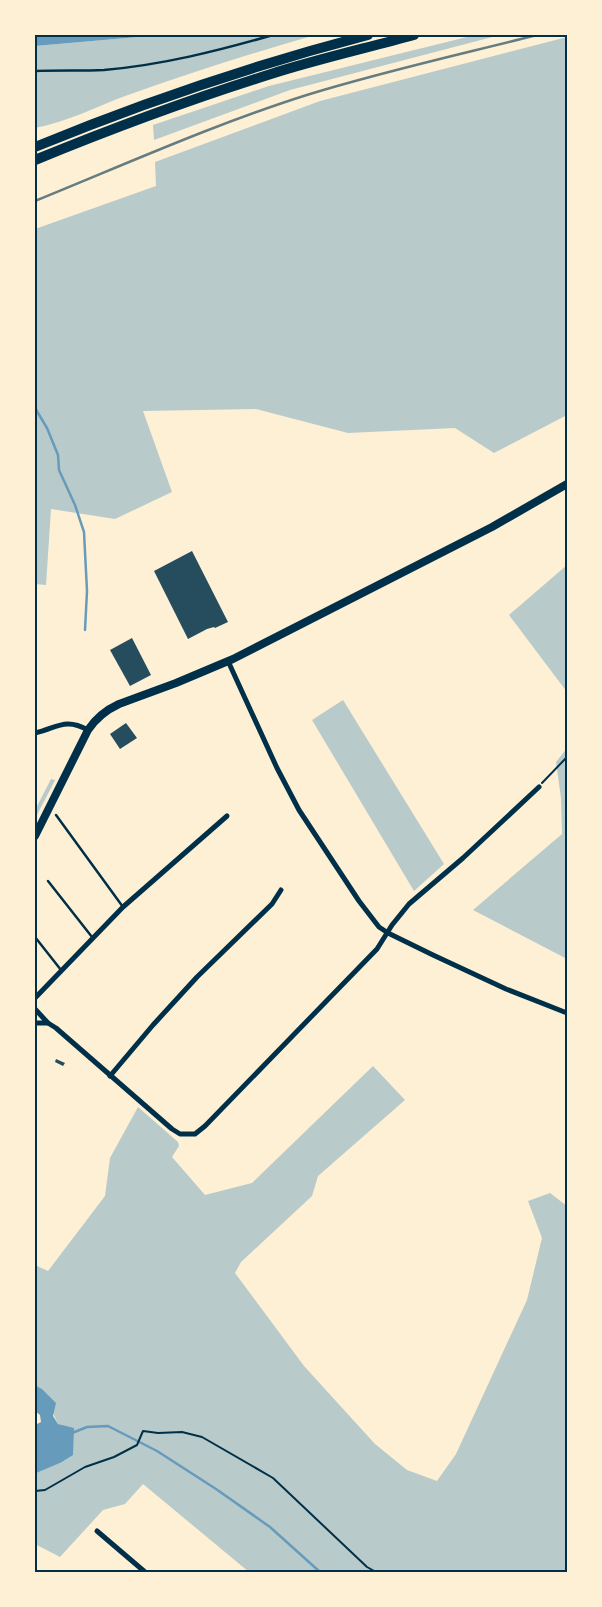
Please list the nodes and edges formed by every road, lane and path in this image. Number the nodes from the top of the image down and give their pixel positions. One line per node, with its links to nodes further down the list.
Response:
1 (273, 35): 4 (lane)
2 (368, 35): 5 (highway)
3 (414, 35): 8 (highway)
4 (35, 71)
5 (78, 129): 6 (highway); 7 (highway)
6 (35, 141)
7 (35, 147)
8 (35, 160)
9 (567, 484): 10 (main road)
10 (228, 661): 11 (main road); 21 (street)
11 (88, 730): 12 (street); 17 (main road)
12 (35, 733)
13 (567, 757): 14 (path)
14 (539, 787): 21 (street)
15 (56, 815): 20 (lane)
16 (227, 816): 20 (street)
17 (35, 836)
18 (48, 881): 23 (lane)
19 (281, 890): 30 (street)
20 (123, 907): 23 (street)
21 (388, 932): 27 (street); 30 (street)
22 (35, 937): 24 (lane)
23 (92, 938): 24 (street)
24 (61, 970): 25 (street)
25 (35, 998)
26 (35, 1009): 29 (street)
27 (567, 1013)
28 (35, 1023): 29 (street)
29 (48, 1023): 30 (street)
30 (110, 1076)
31 (35, 1491): 34 (path)
32 (97, 1531): 33 (street)
33 (146, 1572)
34 (376, 1572)

